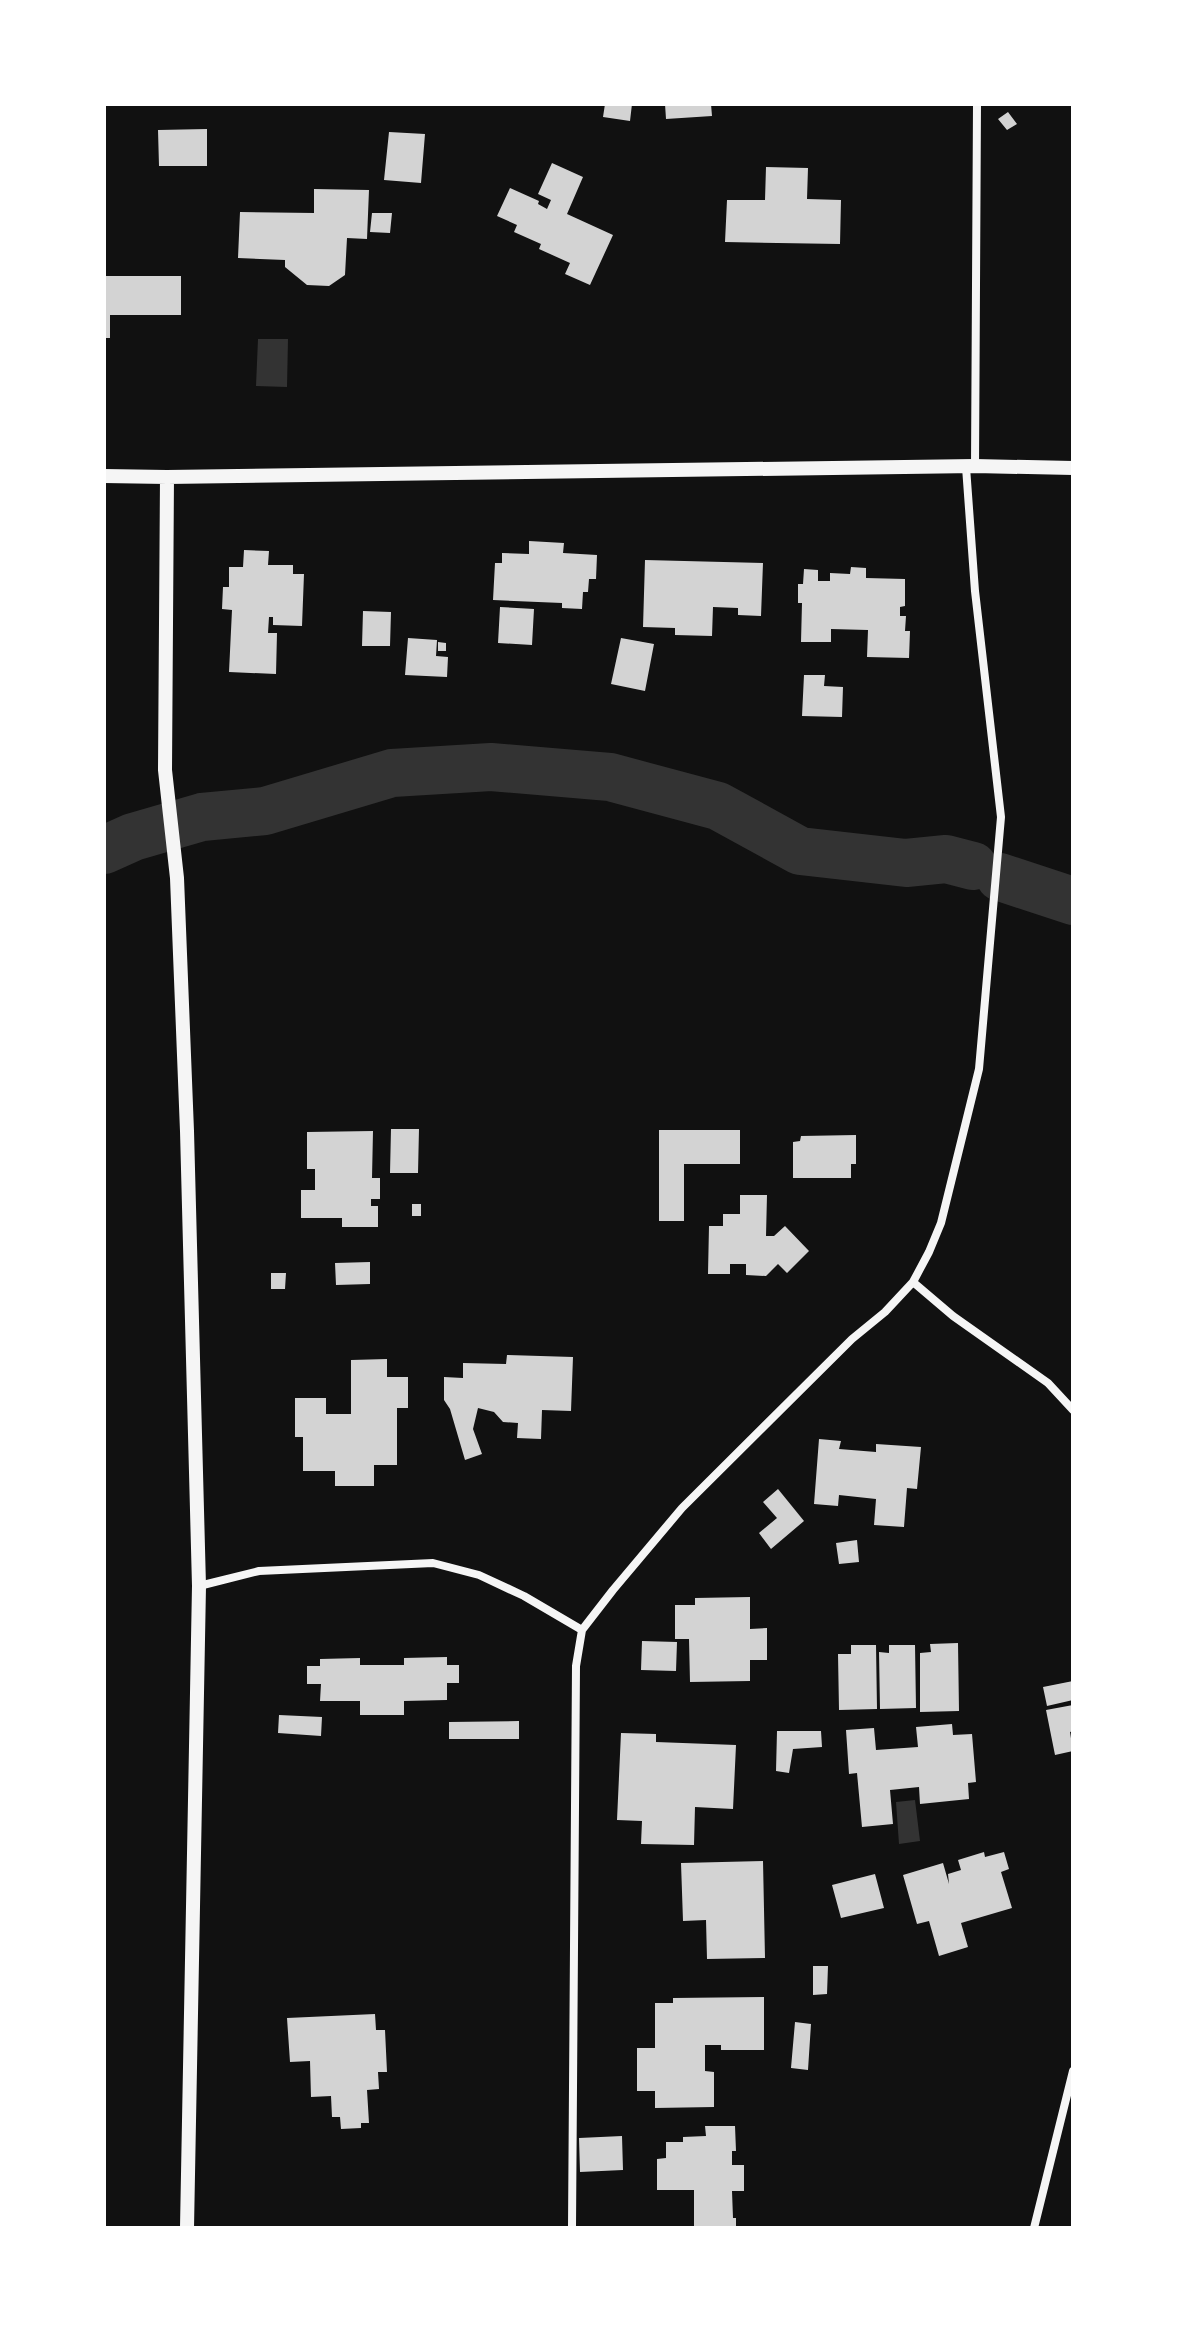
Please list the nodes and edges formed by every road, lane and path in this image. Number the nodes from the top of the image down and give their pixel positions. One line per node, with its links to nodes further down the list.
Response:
1 (977, 104): 2 (street)
2 (971, 466): 3 (street); 5 (street); 6 (street)
3 (1073, 468)
4 (104, 476): 5 (street)
5 (167, 477): 8 (street)
6 (913, 1282): 7 (street); 9 (street)
7 (1073, 1410)
8 (199, 1586): 9 (street); 11 (street)
9 (582, 1630): 12 (street)
10 (1073, 2071): 13 (street)
11 (187, 2228)
12 (572, 2228)
13 (1034, 2228)

